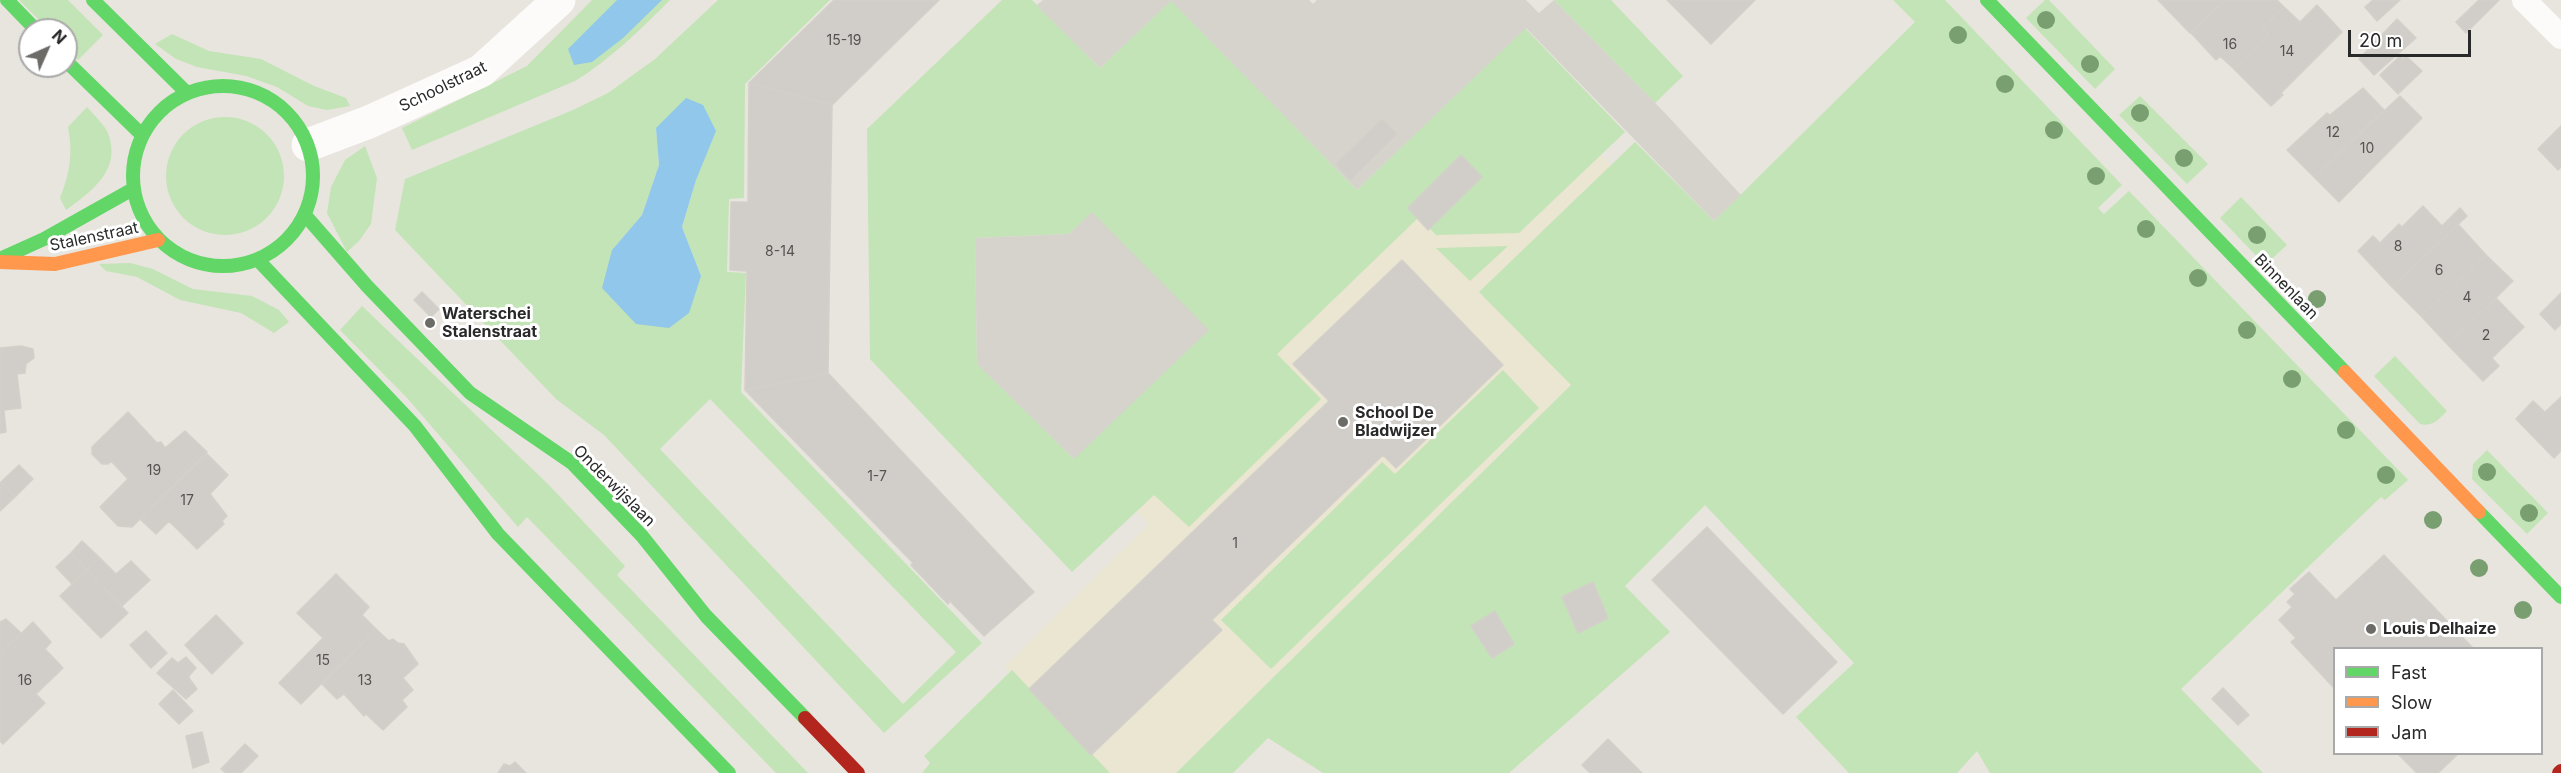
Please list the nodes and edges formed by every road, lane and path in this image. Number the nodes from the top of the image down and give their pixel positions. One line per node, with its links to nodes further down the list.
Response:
1 (7, 0): 6 (main road)
2 (93, 0): 9 (main road)
3 (559, 0): 11 (street, Schoolstraat)
4 (1987, 0): 17 (main road, Binnenlaan)
5 (2524, 0): 7 (lane)
6 (24, 18)
7 (2561, 37)
8 (78, 73): 10 (main road)
9 (187, 93): 10 (main road); 11 (main road)
10 (142, 135): 12 (main road)
11 (308, 146): 13 (main road)
12 (133, 189): 14 (main road); 15 (main road, Stalenstraat)
13 (305, 214): 16 (main road); 19 (main road, Onderwijslaan)
14 (158, 240): 15 (main road, Stalenstraat); 16 (main road)
15 (0, 260)
16 (258, 260): 18 (main road)
17 (2561, 597)
18 (729, 773)
19 (858, 773)

